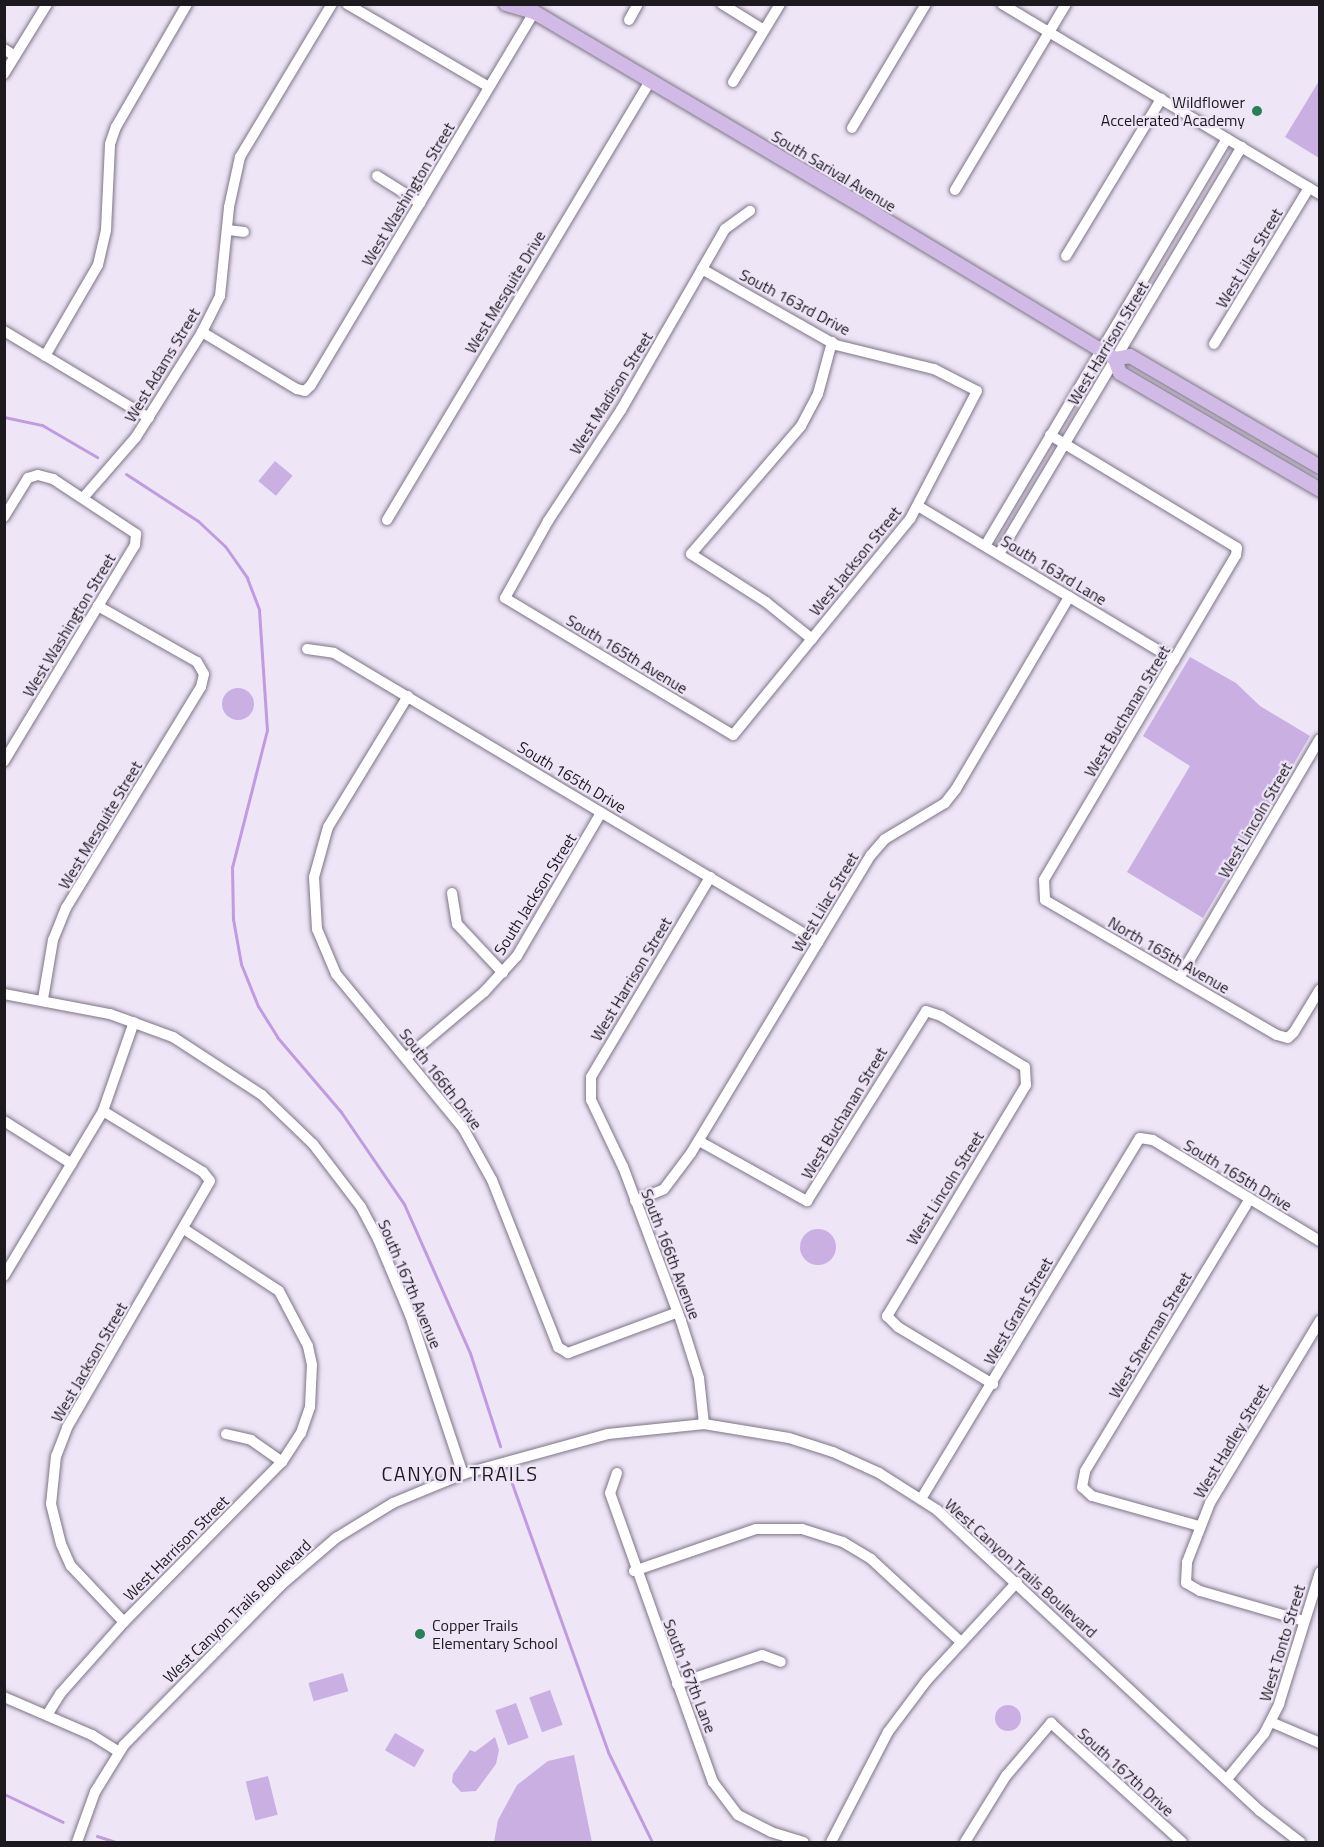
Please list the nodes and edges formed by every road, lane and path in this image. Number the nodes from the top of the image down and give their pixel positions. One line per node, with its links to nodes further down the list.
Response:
1 (47, 4): 17 (street)
2 (187, 4): 41 (street)
3 (332, 4): 32 (street, West Adams Street)
4 (347, 4): 21 (street)
5 (506, 4): 12 (main road, South Sarival Avenue)
6 (638, 4): 13 (street)
7 (722, 4): 14 (street)
8 (780, 4): 14 (street)
9 (926, 4): 23 (street)
10 (1002, 4): 15 (street)
11 (1066, 4): 15 (street)
12 (532, 8): 19 (main road, South Sarival Avenue); 21 (street, West Washington Street)
13 (629, 20)
14 (764, 30): 20 (street)
15 (1049, 33): 22 (street); 28 (street)
16 (4, 49): 17 (street)
17 (15, 56): 18 (street)
18 (6, 69)
19 (650, 81): 40 (main road, South Sarival Avenue); 52 (street, West Mesquite Drive)
20 (733, 82)
21 (489, 87): 30 (street, West Washington Street)
22 (1161, 99): 24 (street); 34 (street)
23 (852, 128)
24 (1227, 138): 25 (street); 40 (street, West Harrison Street)
25 (1242, 147): 27 (street); 42 (street, West Harrison Street)
26 (377, 176): 30 (street)
27 (1309, 188): 29 (street); 39 (street, West Lilac Street)
28 (955, 190)
29 (1320, 194)
30 (420, 203): 37 (street, West Washington Street)
31 (750, 211): 35 (street, West Madison Street)
32 (228, 230): 33 (street); 37 (street, West Adams Street)
33 (244, 232)
34 (1066, 256)
35 (702, 269): 38 (street, South 163rd Drive); 56 (street, West Madison Street)
36 (4, 331): 41 (street)
37 (202, 332): 44 (street, West Adams Street)
38 (831, 342): 43 (street, South 163rd Drive); 58 (street)
39 (1214, 344)
40 (1100, 349): 42 (main road, South Sarival Avenue); 45 (street, West Harrison Street)
41 (45, 356): 44 (street)
42 (1116, 359): 46 (street, West Harrison Street); 47 (main road, South Sarival Avenue); 48 (main road, South Sarival Avenue)
43 (977, 391): 50 (street, West Jackson Street)
44 (149, 418): 49 (street, West Adams Street)
45 (1050, 435): 46 (street); 53 (street, West Harrison Street)
46 (1065, 444): 54 (street, West Harrison Street); 60 (street, West Buchanan Street)
47 (1320, 467)
48 (1320, 490)
49 (83, 498): 51 (street); 57 (street, West Washington Street)
50 (918, 506): 53 (street, South 163rd Lane); 58 (street, West Jackson Street)
51 (4, 517)
52 (387, 520)
53 (985, 546): 54 (street, South 163rd Lane)
54 (999, 554): 55 (street, South 163rd Lane)
55 (1069, 597): 60 (street, South 163rd Lane); 69 (street, West Lilac Street)
56 (505, 598): 62 (street, South 165th Avenue)
57 (98, 606): 64 (street, West Washington Street); 74 (street, West Mesquite Street)
58 (812, 639): 62 (street, West Jackson Street)
59 (307, 649): 61 (street, South 165th Drive)
60 (1174, 660): 67 (street, West Buchanan Street)
61 (408, 696): 65 (street, South 165th Drive); 76 (street, South 166th Drive)
62 (733, 735)
63 (1320, 739): 71 (street, West Lincoln Street)
64 (4, 761)
65 (602, 813): 66 (street, South 165th Drive); 70 (street, South Jackson Street)
66 (710, 877): 69 (street, South 165th Drive); 78 (street, West Harrison Street)
67 (1041, 890): 71 (street, North 165th Avenue)
68 (452, 893): 70 (street)
69 (818, 942): 82 (street, West Lilac Street)
70 (503, 973): 76 (street, South Jackson Street)
71 (1179, 978): 72 (street, North 165th Avenue)
72 (1320, 989)
73 (4, 994): 74 (street, South 167th Avenue)
74 (43, 999): 75 (street, South 167th Avenue)
75 (134, 1022): 79 (street); 96 (street, South 167th Avenue)
76 (407, 1057): 89 (street, South 166th Drive)
77 (1027, 1075): 82 (street, West Buchanan Street); 91 (street, West Lincoln Street)
78 (591, 1100): 85 (street, South 166th Avenue)
79 (103, 1111): 83 (street); 86 (street, West Jackson Street)
80 (4, 1121): 83 (street)
81 (1140, 1138): 84 (street, South 165th Drive); 91 (street, West Grant Street)
82 (699, 1140): 85 (street, West Lilac Street)
83 (72, 1164): 88 (street)
84 (1249, 1200): 87 (street, South 165th Drive); 98 (street, West Sherman Street)
85 (635, 1201): 89 (street, South 166th Avenue)
86 (184, 1228): 94 (street, West Harrison Street); 103 (street, West Jackson Street)
87 (1320, 1241)
88 (4, 1276)
89 (678, 1312): 92 (street, South 166th Avenue)
90 (1320, 1321): 98 (street, West Hadley Street)
91 (993, 1384): 97 (street, West Grant Street)
92 (704, 1424): 96 (street, West Canyon Trails Boulevard); 97 (street, West Canyon Trails Boulevard)
93 (226, 1434): 94 (street)
94 (282, 1462): 103 (street, West Harrison Street)
95 (617, 1473): 99 (street, South 167th Lane)
96 (463, 1474): 111 (street, West Canyon Trails Boulevard)
97 (921, 1499): 101 (street, West Canyon Trails Boulevard)
98 (1199, 1526): 102 (street, West Hadley Street)
99 (634, 1571): 104 (street); 106 (street, South 167th Lane)
100 (1320, 1572): 102 (street, West Tonto Street)
101 (1017, 1582): 104 (street); 112 (street, West Canyon Trails Boulevard)
102 (1304, 1621): 109 (street, West Tonto Street)
103 (123, 1622): 108 (street, West Harrison Street)
104 (961, 1642): 115 (street)
105 (781, 1662): 106 (street)
106 (677, 1684): 114 (street, South 167th Lane)
107 (4, 1697): 108 (street)
108 (47, 1715): 111 (street)
109 (1271, 1722): 110 (street); 112 (street, West Tonto Street)
110 (1320, 1743)
111 (118, 1752): 113 (street, West Canyon Trails Boulevard)
112 (1227, 1779): 118 (street, West Canyon Trails Boulevard)
113 (80, 1834)
114 (804, 1842)
115 (831, 1842)
116 (965, 1842): 117 (street, South 167th Drive)
117 (1182, 1842)
118 (1300, 1842)

